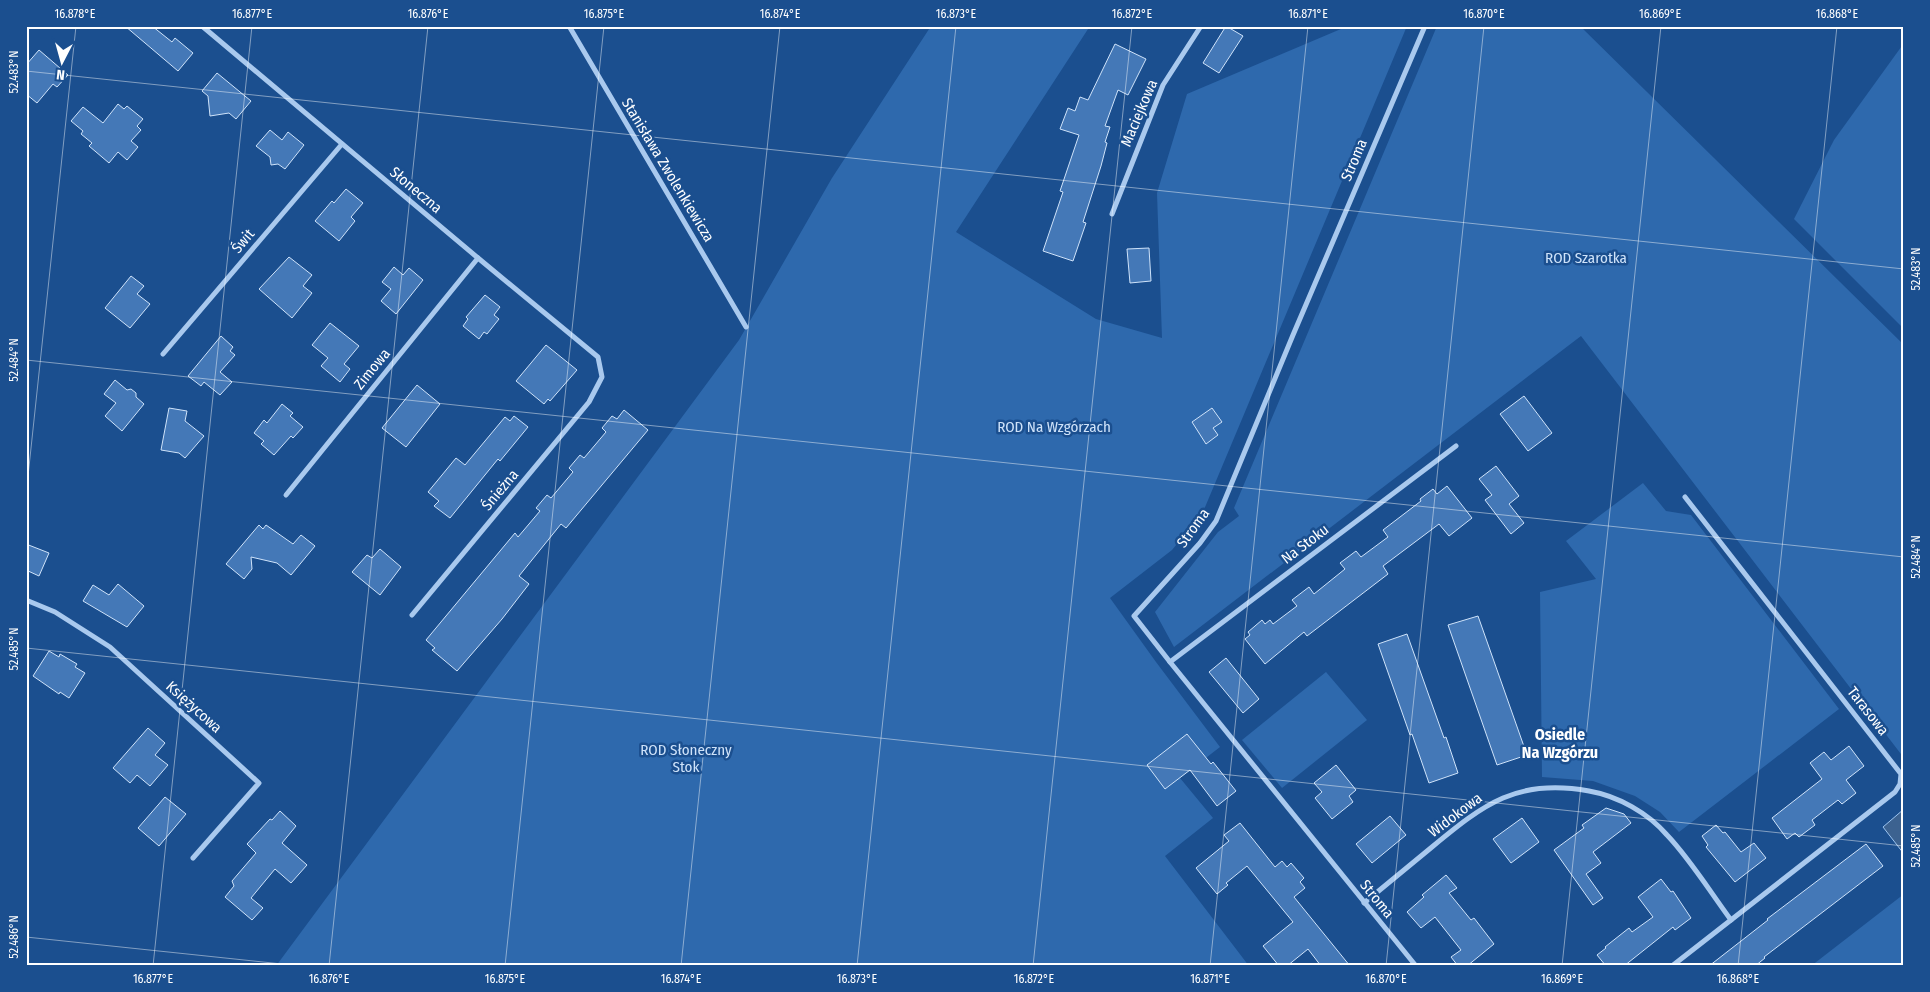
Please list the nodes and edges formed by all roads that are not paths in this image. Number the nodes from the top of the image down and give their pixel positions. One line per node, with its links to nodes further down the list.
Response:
1 (202, 26): 5 (street, Słoneczna)
2 (569, 26): 8 (street, Stanisława Zwolenkiewicza)
3 (1201, 26): 6 (street, Maciejkowa)
4 (1425, 26): 16 (street, Stroma)
5 (342, 144): 7 (street, Słoneczna); 9 (street, Świt)
6 (1112, 214)
7 (478, 258): 10 (street, Słoneczna); 12 (street, Zimowa)
8 (746, 327)
9 (163, 354)
10 (602, 378): 15 (street, Śnieżna)
11 (1456, 446): 16 (street, Na Stoku)
12 (286, 495)
13 (1685, 496): 19 (street, Tarasowa)
14 (26, 600): 17 (street, Księżycowa)
15 (412, 614)
16 (1170, 662): 18 (street, Stroma)
17 (193, 858)
18 (1364, 903): 19 (street, Widokowa); 20 (street, Stroma)
19 (1731, 920): 21 (street, Tarasowa)
20 (1416, 966)
21 (1672, 966)

